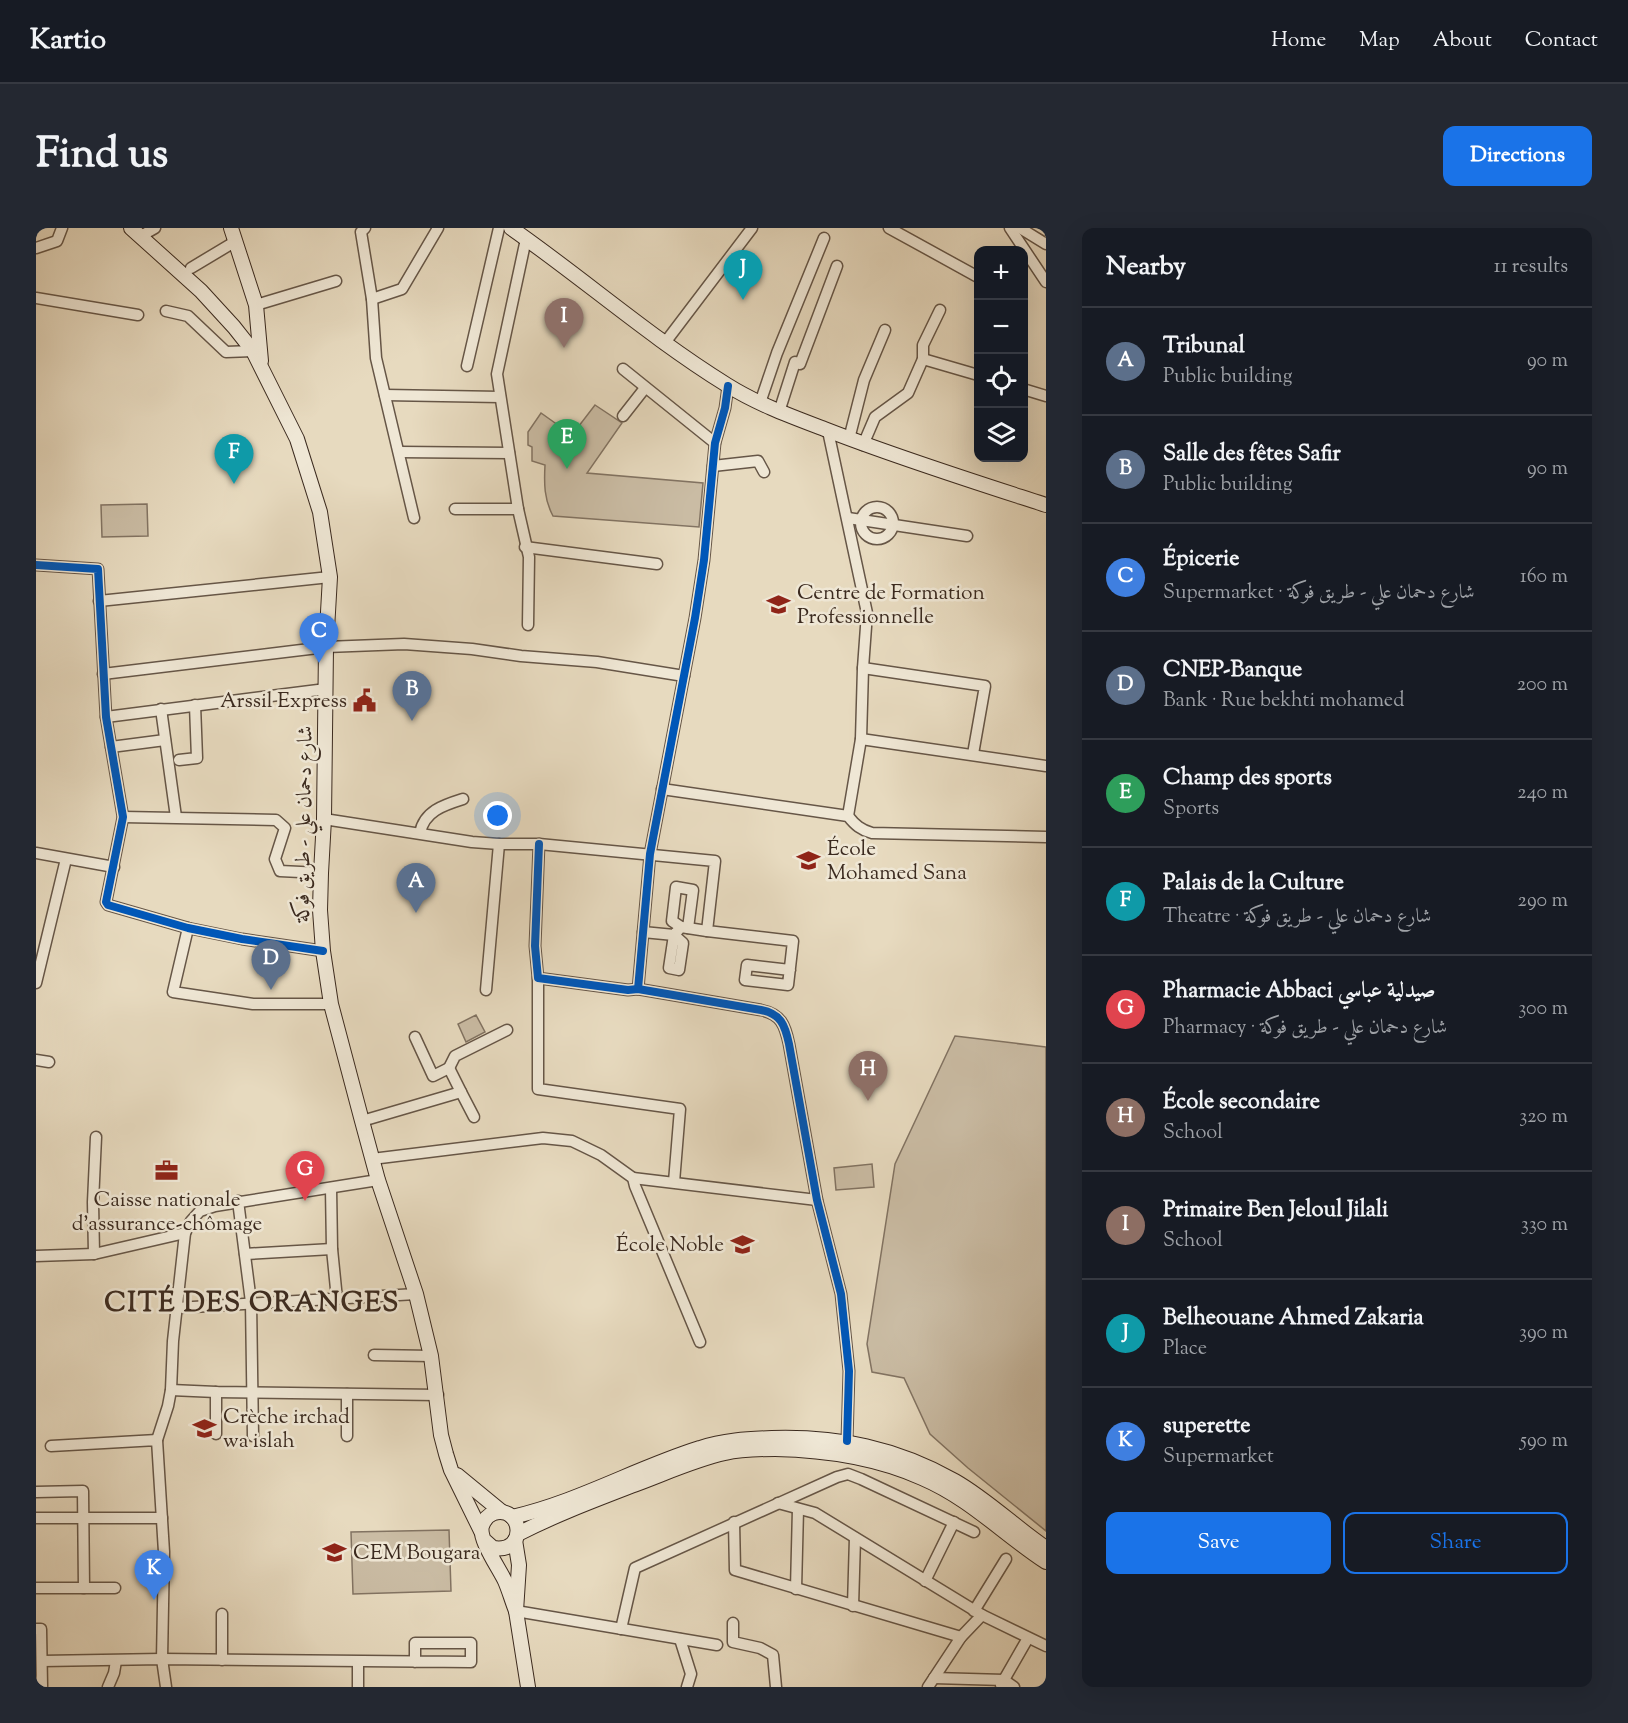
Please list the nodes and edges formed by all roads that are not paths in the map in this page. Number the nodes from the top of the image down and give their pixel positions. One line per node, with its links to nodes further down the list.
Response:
1 (62, 228): 15 (street)
2 (155, 228): 11 (street)
3 (438, 228): 25 (street)
4 (498, 228): 34 (street)
5 (511, 228): 14 (main road)
6 (752, 228): 31 (street)
7 (889, 228): 21 (street)
8 (1010, 228): 23 (street)
9 (1020, 228): 16 (street)
10 (361, 229): 25 (street)
11 (136, 232): 32 (main road, شارع دحمان علي - طريق فوكة)
12 (234, 235): 20 (street); 26 (main road)
13 (824, 238): 44 (street)
14 (526, 239): 31 (main road); 43 (street)
15 (57, 241): 17 (street); 18 (street)
16 (1046, 244)
17 (36, 248)
18 (57, 254)
19 (837, 266): 45 (street)
20 (191, 268)
21 (974, 275)
22 (336, 281): 26 (street)
23 (1046, 282)
24 (36, 298): 29 (street)
25 (372, 299): 41 (street)
26 (256, 305): 35 (main road)
27 (940, 310): 33 (street)
28 (166, 311): 32 (street)
29 (138, 315)
30 (885, 330): 48 (street)
31 (664, 344): 38 (main road)
32 (253, 351): 35 (main road, شارع دحمان علي - طريق فوكة)
33 (923, 359): 37 (street); 50 (street)
34 (467, 366)
35 (262, 369): 66 (main road, شارع دحمان علي - طريق فوكة)
36 (622, 369): 39 (street)
37 (974, 374)
38 (728, 386): 44 (main road); 49 (street)
39 (645, 388): 46 (street); 49 (street)
40 (1028, 391): 42 (street)
41 (385, 395): 43 (street); 51 (street)
42 (1046, 396)
43 (500, 398): 52 (street)
44 (760, 403): 45 (main road)
45 (779, 412): 47 (main road)
46 (623, 416)
47 (828, 430): 48 (main road); 59 (street)
48 (849, 439): 50 (main road)
49 (715, 443): 53 (street)
50 (863, 445): 55 (main road)
51 (399, 452): 52 (street); 58 (street)
52 (509, 453): 57 (street)
53 (713, 466): 54 (street); 72 (street)
54 (765, 472)
55 (1046, 505)
56 (455, 509): 57 (street)
57 (518, 509): 63 (street)
58 (414, 518)
59 (848, 518): 60 (street); 70 (street)
60 (861, 520): 61 (street); 61 (street)
61 (893, 525): 62 (street)
62 (967, 536)
63 (525, 547): 64 (street); 68 (street)
64 (657, 564)
65 (36, 565): 67 (street)
66 (330, 577): 67 (street); 69 (main road, شارع دحمان علي - طريق فوكة)
67 (99, 601): 71 (street)
68 (528, 625)
69 (326, 647): 71 (street); 72 (street); 73 (main road, شارع دحمان علي - طريق فوكة)
70 (863, 668): 78 (street); 80 (street)
71 (104, 674): 76 (street)
72 (684, 676): 83 (street)
73 (326, 689): 74 (street); 88 (main road, شارع دحمان علي - طريق فوكة)
74 (195, 705): 75 (street); 81 (street)
75 (161, 709): 76 (street); 77 (street)
76 (106, 717): 79 (street)
77 (165, 740): 79 (street); 87 (street)
78 (861, 740): 80 (street); 85 (street)
79 (111, 747): 86 (street)
80 (973, 754): 82 (street)
81 (179, 760)
82 (1046, 766)
83 (662, 789): 85 (street); 94 (street)
84 (463, 799): 89 (street)
85 (848, 816): 90 (street)
86 (123, 817): 87 (street); 96 (street)
87 (176, 817): 97 (street)
88 (324, 819): 89 (street); 97 (main road, شارع دحمان علي - طريق فوكة)
89 (420, 833): 91 (street)
90 (1046, 837)
91 (499, 844): 92 (street); 106 (street)
92 (539, 844): 94 (street); 103 (street)
93 (36, 853): 95 (street)
94 (651, 854): 99 (street); 100 (street)
95 (66, 859): 96 (street); 104 (street)
96 (114, 867): 98 (street)
97 (321, 873): 101 (main road, شارع دحمان علي - طريق فوكة)
98 (188, 928): 101 (street); 107 (street)
99 (707, 931): 100 (street); 102 (street)
100 (643, 932): 105 (street)
101 (323, 951): 107 (main road, شارع دحمان علي - طريق فوكة)
102 (790, 970)
103 (538, 978): 105 (street); 120 (street)
104 (36, 983)
105 (638, 988): 122 (street)
106 (486, 990)
107 (331, 1004): 115 (main road, شارع دحمان علي - طريق فوكة)
108 (507, 1030): 112 (street)
109 (415, 1037): 112 (street)
110 (36, 1060): 111 (street)
111 (48, 1062)
112 (449, 1068): 113 (street)
113 (461, 1092): 114 (street); 115 (street)
114 (474, 1117)
115 (362, 1121): 117 (main road, شارع دحمان علي - طريق فوكة)
116 (96, 1137): 126 (street)
117 (372, 1159): 118 (street); 119 (main road, شارع دحمان علي - طريق فوكة)
118 (633, 1178): 120 (street); 133 (street)
119 (378, 1180): 121 (street); 129 (main road, شارع دحمان علي - طريق فوكة)
120 (675, 1182): 122 (street)
121 (331, 1188): 123 (street); 125 (street)
122 (817, 1200): 145 (street)
123 (238, 1202): 124 (street); 127 (street)
124 (185, 1233): 126 (street); 132 (street)
125 (332, 1249): 127 (street); 130 (street)
126 (94, 1254): 128 (street)
127 (245, 1254): 131 (street)
128 (36, 1256)
129 (416, 1294): 130 (street); 135 (main road, شارع دحمان علي - طريق فوكة)
130 (337, 1299): 131 (street)
131 (251, 1302): 132 (street); 138 (street)
132 (176, 1308): 136 (street)
133 (700, 1342)
134 (374, 1355): 135 (street)
135 (431, 1356): 140 (main road, شارع دحمان علي - طريق فوكة)
136 (171, 1390): 137 (street); 144 (street)
137 (216, 1392): 138 (street); 141 (street)
138 (253, 1393): 139 (street); 142 (street)
139 (347, 1394): 140 (street); 143 (street)
140 (438, 1395): 147 (main road, شارع دحمان علي - طريق فوكة)
141 (216, 1434)
142 (253, 1436)
143 (346, 1436)
144 (157, 1440): 146 (street); 154 (street)
145 (847, 1441): 151 (main road); 161 (main road)
146 (51, 1446)
147 (451, 1470): 151 (main road); 158 (main road, شارع دحمان علي - طريق فوكة)
148 (36, 1492): 152 (street)
149 (778, 1503): 150 (street); 155 (street); 156 (street)
150 (798, 1509): 160 (street); 168 (street)
151 (507, 1515): 158 (main road); 159 (main road)
152 (85, 1517): 153 (street); 154 (street); 166 (street)
153 (36, 1518)
154 (162, 1518): 181 (street)
155 (734, 1522): 168 (street); 175 (street)
156 (954, 1522): 157 (street); 164 (street)
157 (974, 1532)
158 (483, 1535): 159 (main road); 170 (main road, شارع دحمان علي - طريق فوكة)
159 (516, 1537): 163 (main road); 170 (main road, شارع دحمان علي - طريق فوكة)
160 (855, 1538): 164 (street); 169 (street)
161 (1046, 1548)
162 (1006, 1559): 171 (street)
163 (1046, 1562)
164 (925, 1581): 171 (street)
165 (36, 1588): 166 (street)
166 (84, 1588): 167 (street)
167 (115, 1588)
168 (796, 1589): 169 (street)
169 (853, 1606): 176 (street)
170 (516, 1611): 175 (street); 193 (main road, شارع دحمان علي - طريق فوكة)
171 (978, 1613): 176 (street); 177 (street)
172 (222, 1614): 182 (street)
173 (733, 1623): 195 (street)
174 (36, 1629): 183 (street)
175 (621, 1629): 178 (street)
176 (961, 1637): 187 (street)
177 (1028, 1638): 180 (street); 188 (street)
178 (680, 1639): 179 (street); 194 (street)
179 (717, 1645)
180 (1046, 1646)
181 (162, 1659): 182 (street); 184 (street); 191 (street)
182 (222, 1660): 185 (street)
183 (42, 1661): 184 (street); 189 (street)
184 (116, 1661): 190 (street)
185 (358, 1662): 186 (street); 192 (street)
186 (415, 1662): 186 (street)
187 (931, 1682): 188 (street)
188 (1002, 1684): 196 (street)
189 (36, 1686)
190 (108, 1687)
191 (166, 1687)
192 (358, 1687)
193 (528, 1687)
194 (687, 1687)
195 (776, 1687)
196 (1014, 1687)

